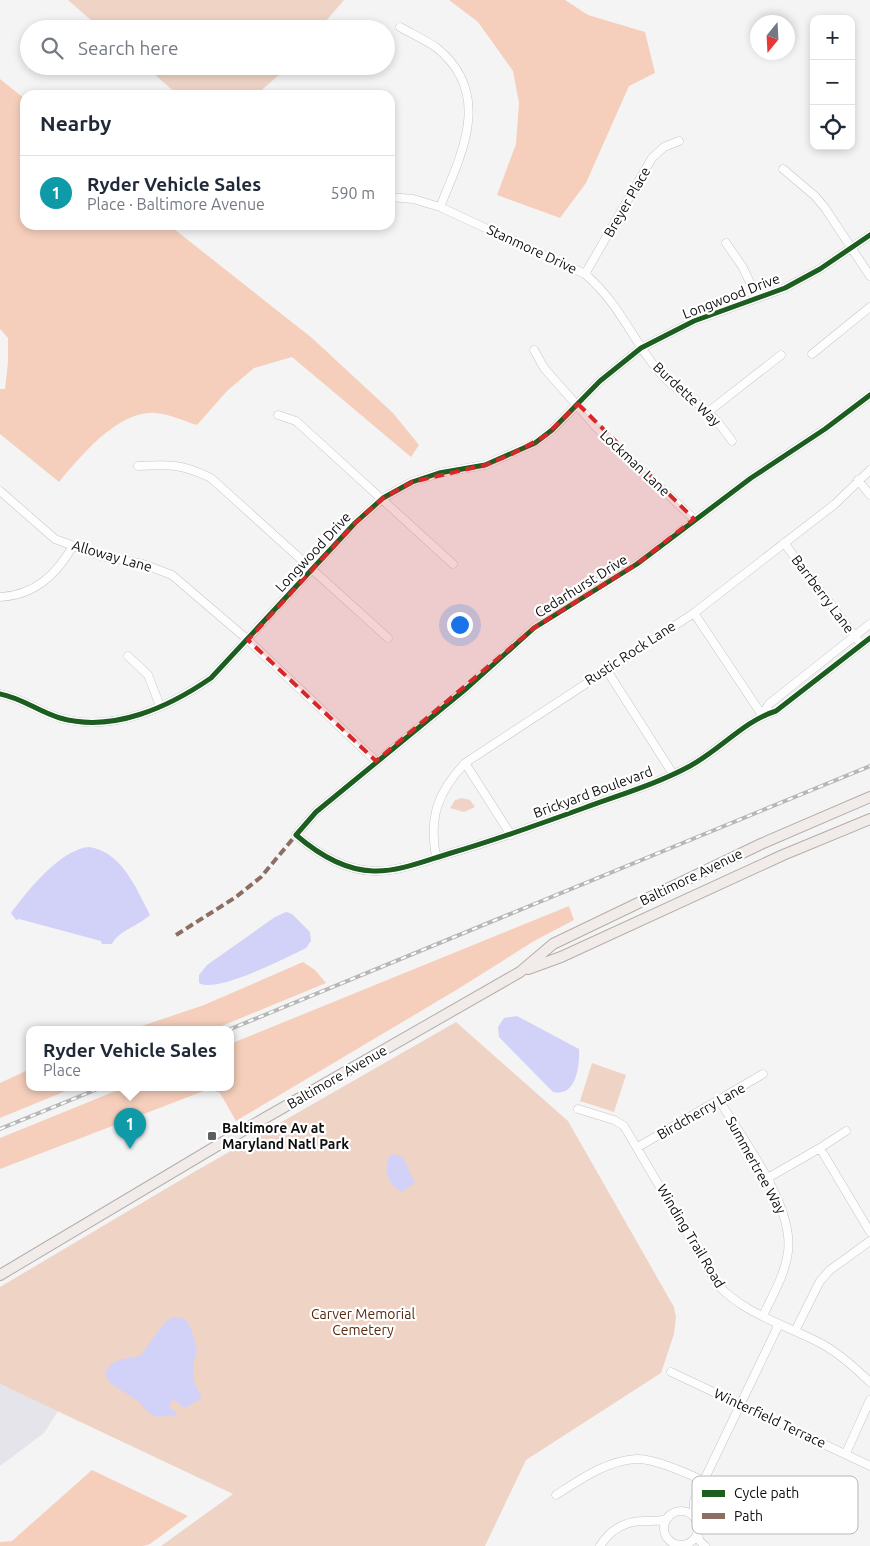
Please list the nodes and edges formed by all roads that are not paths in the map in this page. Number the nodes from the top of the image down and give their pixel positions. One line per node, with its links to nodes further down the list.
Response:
1 (400, 27): 5 (street)
2 (679, 140): 9 (street, Breyer Place)
3 (783, 169): 8 (street)
4 (395, 197): 5 (street, Stanmore Drive)
5 (440, 207): 9 (street, Stanmore Drive)
6 (870, 235): 8 (street, Longwood Drive)
7 (726, 243): 11 (street)
8 (852, 247): 10 (street); 11 (street, Longwood Drive)
9 (585, 274): 13 (street, Stanmore Drive)
10 (870, 276)
11 (757, 297): 13 (street, Longwood Drive)
12 (870, 307): 15 (street)
13 (641, 348): 18 (street, Longwood Drive); 19 (street, Burdette Way)
14 (534, 350): 18 (street, Lockman Lane)
15 (812, 354)
16 (781, 355): 19 (street)
17 (870, 395): 28 (street, Cedarhurst Drive)
18 (578, 404): 27 (street, Longwood Drive); 28 (street, Lockman Lane)
19 (708, 412): 21 (street, Burdette Way)
20 (278, 415): 27 (street)
21 (732, 441)
22 (138, 466): 32 (street)
23 (870, 470): 24 (street, Rustic Rock Lane)
24 (858, 480): 26 (street); 29 (street, Rustic Rock Lane)
25 (0, 491): 30 (street, Alloway Lane)
26 (870, 495)
27 (383, 498): 31 (street); 32 (street, Longwood Drive)
28 (694, 519): 46 (street, Cedarhurst Drive)
29 (784, 543): 34 (street, Rustic Rock Lane); 36 (street, Barrberry Lane)
30 (73, 546): 33 (street); 39 (street, Alloway Lane)
31 (453, 564)
32 (313, 568): 37 (street); 39 (street, Longwood Drive)
33 (0, 597)
34 (694, 612): 42 (street, Rustic Rock Lane); 45 (street)
35 (870, 624): 36 (street, Brickyard Boulevard)
36 (855, 636): 40 (street, Barrberry Lane); 45 (street, Brickyard Boulevard)
37 (388, 638)
38 (870, 638): 40 (street, Brickyard Boulevard)
39 (248, 640): 44 (street); 46 (street, Alloway Lane)
40 (861, 644): 45 (street, Brickyard Boulevard)
41 (128, 656): 44 (street)
42 (606, 669): 47 (street, Rustic Rock Lane); 48 (street)
43 (0, 694): 44 (street)
44 (160, 706)
45 (762, 715): 48 (street, Brickyard Boulevard)
46 (376, 761): 51 (street, Cedarhurst Drive)
47 (466, 763): 52 (street); 53 (street, Rustic Rock Lane)
48 (673, 774): 52 (street, Brickyard Boulevard)
49 (870, 797): 54 (main road, Baltimore Avenue)
50 (870, 819): 54 (main road, Baltimore Avenue)
51 (296, 835): 53 (street, Brickyard Boulevard)
52 (511, 835): 53 (street, Brickyard Boulevard)
53 (436, 857)
54 (520, 972): 64 (main road, Baltimore Avenue)
55 (763, 1074): 56 (street, Birdcherry Lane)
56 (719, 1100): 59 (street, Birdcherry Lane); 61 (street, Summertree Way)
57 (578, 1109): 59 (street, Winding Trail Road)
58 (846, 1131): 60 (street)
59 (638, 1147): 65 (street, Winding Trail Road)
60 (820, 1148): 61 (street); 62 (street)
61 (766, 1179): 65 (street, Summertree Way)
62 (870, 1232)
63 (870, 1241): 67 (street)
64 (0, 1274)
65 (763, 1316): 66 (street, Winding Trail Road)
66 (779, 1324): 67 (street, Winding Trail Road); 71 (street)
67 (795, 1331): 69 (street, Winding Trail Road)
68 (671, 1372): 71 (street, Winterfield Terrace)
69 (870, 1382)
70 (870, 1400): 72 (street)
71 (740, 1404): 72 (street, Winterfield Terrace); 74 (street)
72 (846, 1453): 73 (street, Winterfield Terrace)
73 (870, 1466)
74 (706, 1476)
75 (692, 1477): 76 (street)
76 (556, 1495)
77 (692, 1503): 78 (street)
78 (683, 1512): 79 (street); 80 (street)
79 (669, 1517): 81 (street); 82 (street)
80 (692, 1517)
81 (657, 1522): 82 (street); 86 (street)
82 (664, 1530): 84 (street)
83 (696, 1534): 84 (street)
84 (690, 1542): 85 (street)
85 (704, 1545)
86 (600, 1546)

